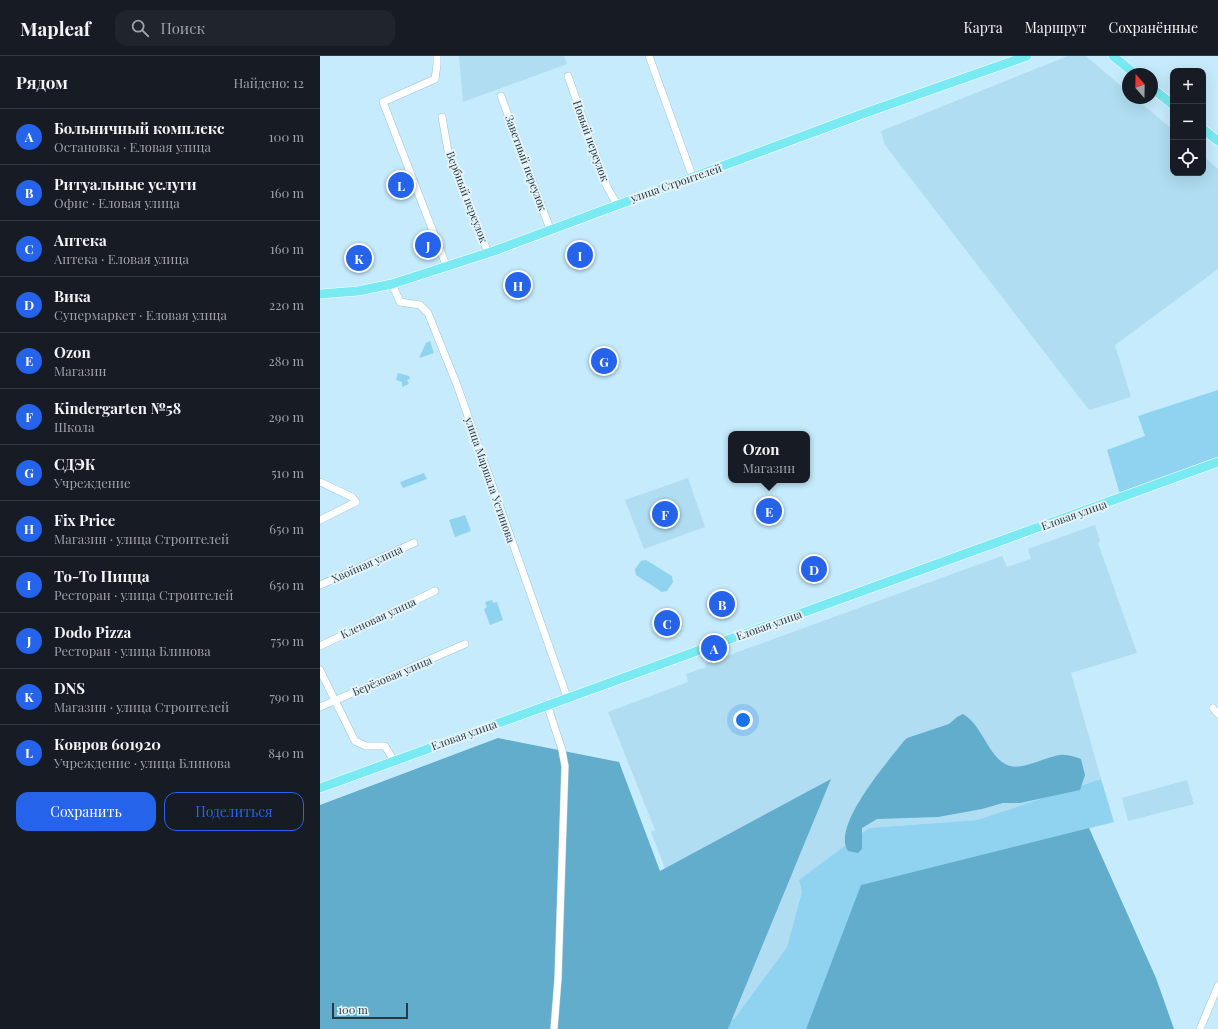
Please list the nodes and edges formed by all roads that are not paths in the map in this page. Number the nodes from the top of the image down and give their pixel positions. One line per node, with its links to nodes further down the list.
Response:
1 (437, 56): 17 (street)
2 (648, 56): 13 (street)
3 (1027, 56): 13 (main road, улица Строителей)
4 (1113, 56): 5 (main road)
5 (1128, 68)
6 (568, 76): 14 (street, Новый переулок)
7 (1158, 93): 9 (main road)
8 (501, 96): 15 (street, Заветный переулок)
9 (1172, 104)
10 (442, 117): 16 (street, Вербный переулок)
11 (1206, 131): 12 (main road)
12 (1218, 141)
13 (693, 178): 14 (main road, улица Строителей)
14 (617, 204): 15 (main road, улица Строителей)
15 (550, 229): 16 (main road, улица Строителей)
16 (488, 253): 17 (main road, улица Строителей)
17 (446, 265): 18 (main road, улица Строителей)
18 (392, 284): 19 (main road, улица Строителей); 29 (street, улица Маршала Устинова)
19 (320, 294)
20 (1218, 462): 29 (main road, Еловая улица)
21 (320, 482): 22 (street)
22 (320, 520)
23 (414, 543): 24 (street, Хвойная улица)
24 (320, 585)
25 (435, 591): 27 (street, Кленовая улица)
26 (465, 644): 30 (street, Берёзовая улица)
27 (320, 646)
28 (320, 670): 30 (street)
29 (567, 697): 31 (main road, Еловая улица)
30 (334, 701): 32 (street, Берёзовая улица); 35 (street)
31 (547, 704): 35 (main road, Еловая улица); 38 (street)
32 (320, 707)
33 (1213, 708): 34 (street)
34 (1218, 714)
35 (394, 761): 36 (main road, Еловая улица)
36 (320, 788)
37 (1218, 986): 39 (street)
38 (554, 1029)
39 (1200, 1029)

